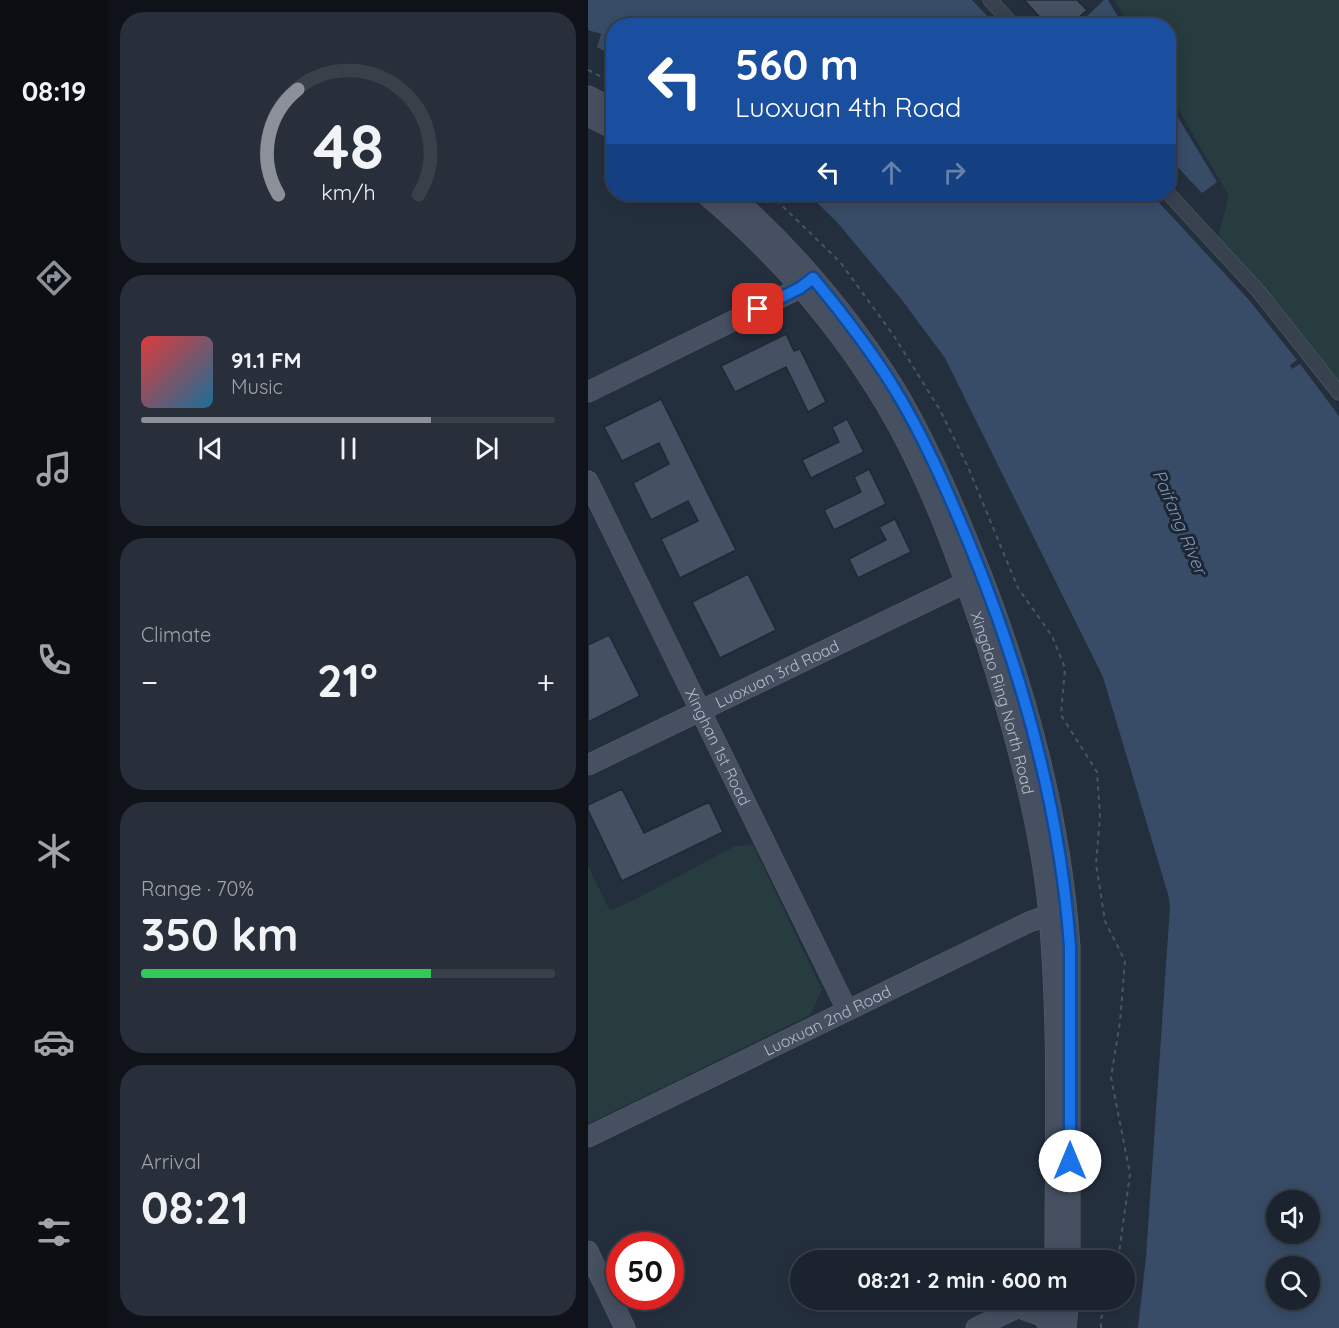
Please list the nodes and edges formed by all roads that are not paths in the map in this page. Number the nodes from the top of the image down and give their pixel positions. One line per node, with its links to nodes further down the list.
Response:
1 (990, 0): 2 (street)
2 (1007, 18)
3 (588, 96): 4 (main road)
4 (606, 105)
5 (588, 116): 6 (main road)
6 (606, 125)
7 (713, 201): 10 (main road, Xingdao Ring North Road)
8 (738, 201): 10 (main road, Xingdao Ring North Road)
9 (1175, 201): 12 (street)
10 (807, 283): 11 (main road); 14 (main road, Xingdao Ring North Road); 17 (main road, Xingdao Ring North Road)
11 (588, 392)
12 (1339, 393)
13 (588, 481): 15 (main road, Xinghan 1st Road)
14 (967, 582): 15 (main road, Luoxuan 3rd Road); 17 (main road, Xingdao Ring North Road)
15 (699, 711): 16 (main road, Luoxuan 3rd Road); 20 (main road, Xinghan 1st Road)
16 (588, 765)
17 (1058, 915): 18 (main road, Luoxuan 2nd Road); 19 (main road, Xingdao Ring North Road); 23 (main road, Xingdao Ring North Road)
18 (1002, 936): 19 (main road); 20 (main road, Luoxuan 2nd Road)
19 (1052, 974): 22 (main road, Xingdao Ring North Road)
20 (847, 1010): 21 (main road, Luoxuan 2nd Road)
21 (588, 1137)
22 (1055, 1250)
23 (1070, 1250)
24 (588, 1251): 29 (main road)
25 (1014, 1310): 30 (main road)
26 (1034, 1310): 31 (main road)
27 (1052, 1310): 31 (main road)
28 (1068, 1310): 32 (main road)
29 (625, 1328)
30 (976, 1328)
31 (1051, 1328)
32 (1066, 1328)

